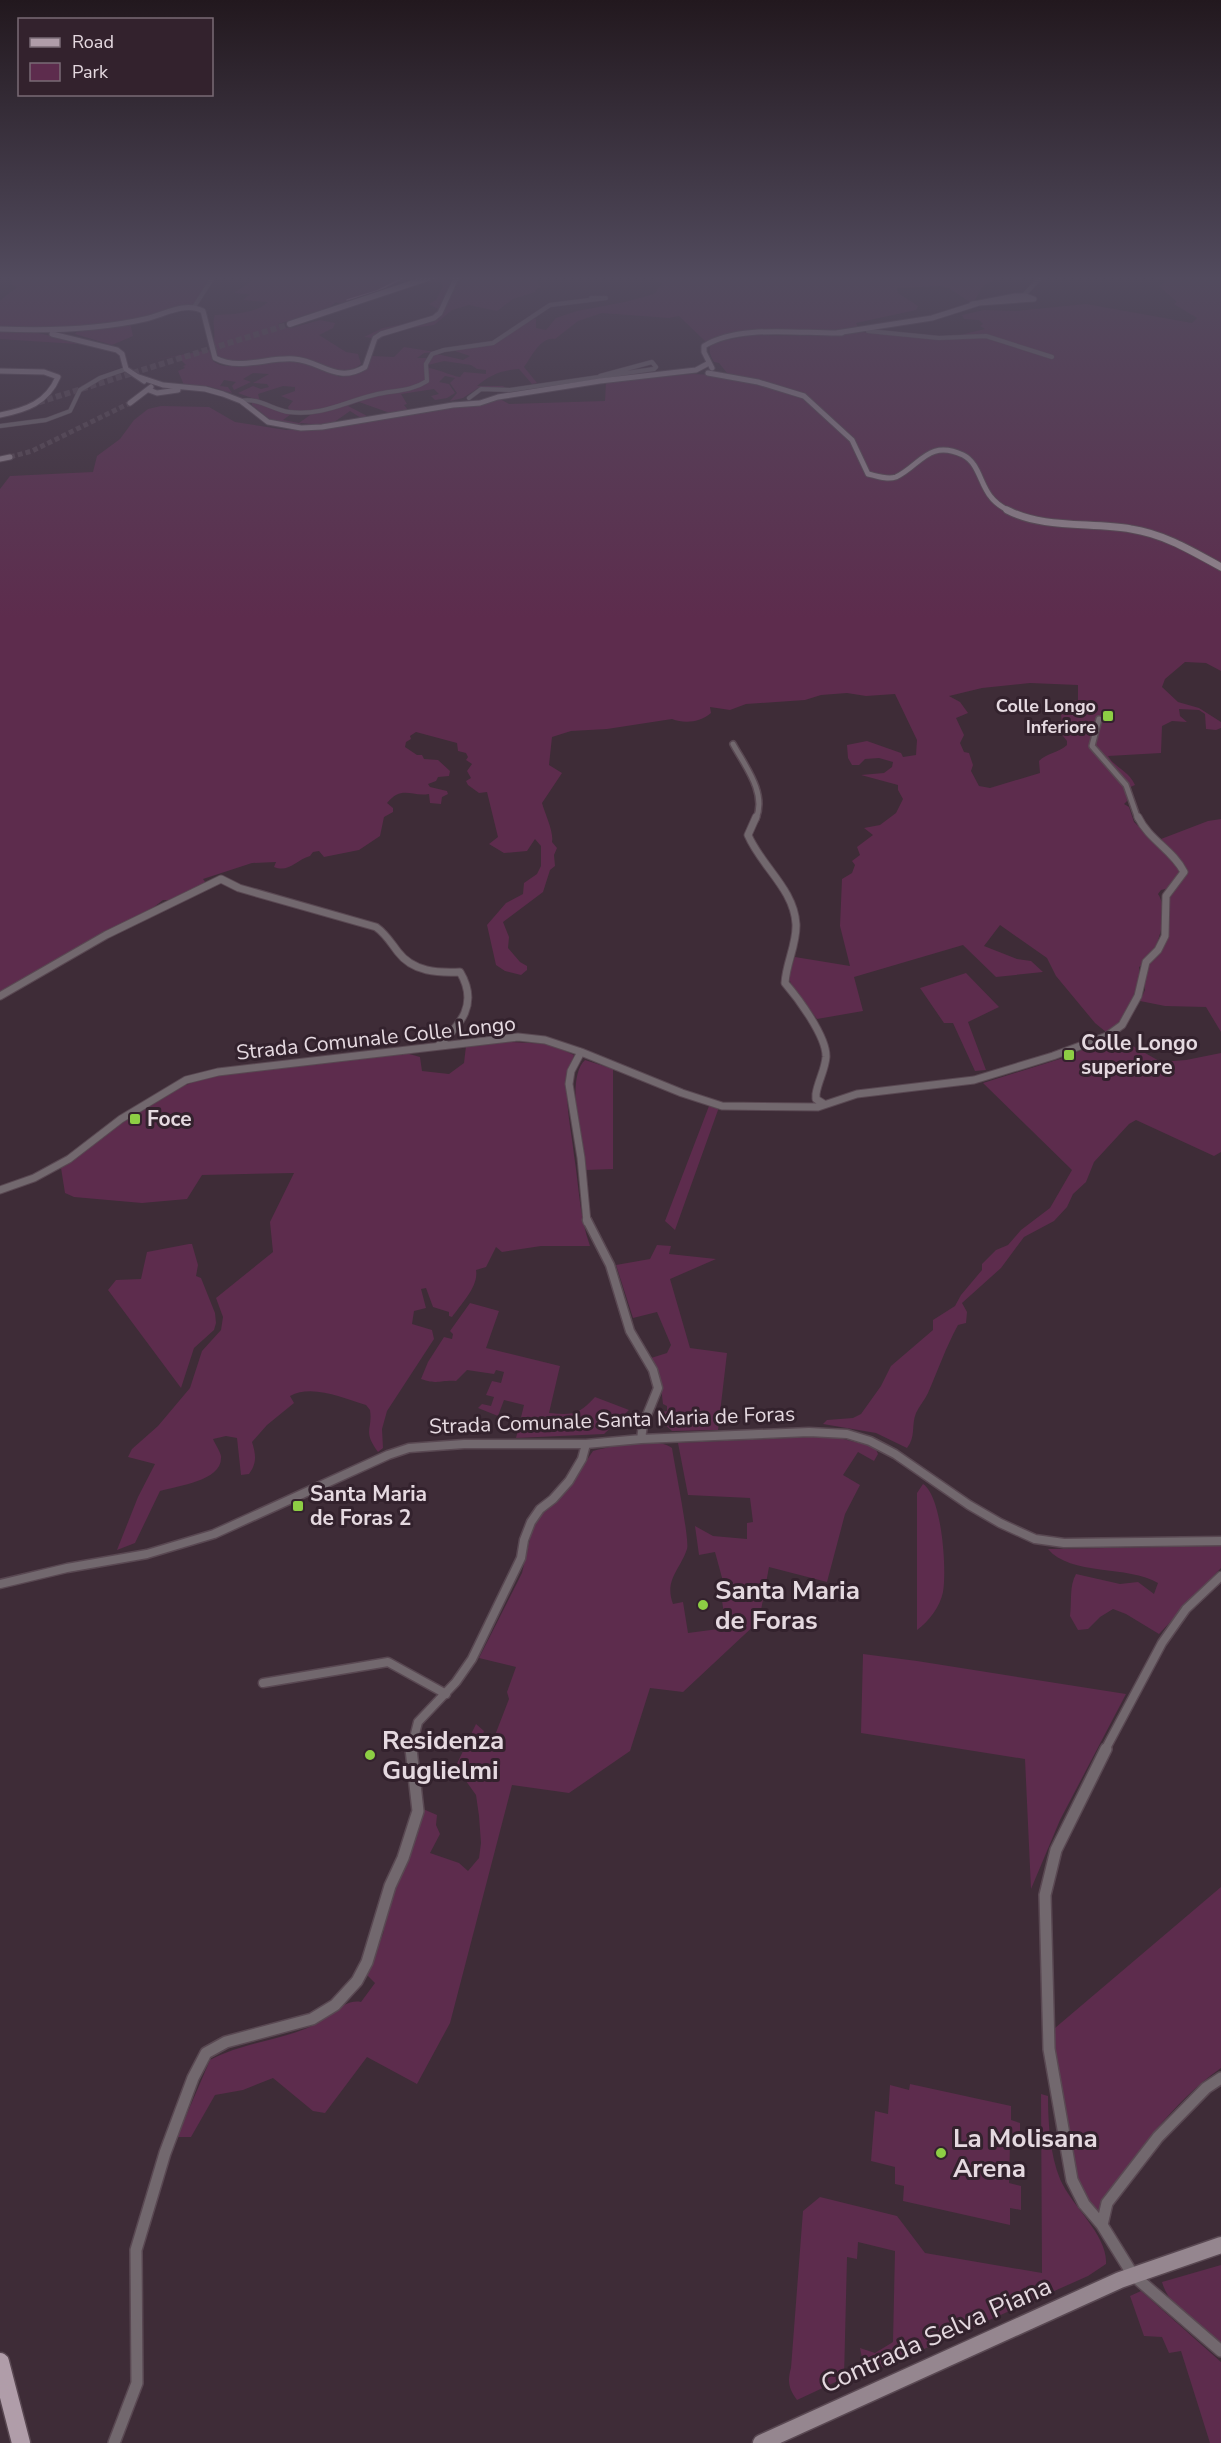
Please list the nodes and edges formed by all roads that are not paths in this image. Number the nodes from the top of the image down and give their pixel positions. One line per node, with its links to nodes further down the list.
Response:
1 (49, 390): 15 (main road)
2 (80, 390): 16 (street)
3 (148, 390): 11 (main road)
4 (152, 390): 11 (main road)
5 (162, 390): 11 (main road)
6 (211, 390): 14 (main road)
7 (408, 390): 14 (street)
8 (485, 390): 12 (street)
9 (543, 390): 12 (main road)
10 (789, 390): 19 (main road)
11 (159, 393)
12 (482, 396): 13 (street); 13 (main road)
13 (469, 400): 14 (main road)
14 (241, 401)
15 (0, 415)
16 (0, 426)
17 (10, 457): 18 (main road)
18 (0, 459)
19 (1221, 567)
20 (1099, 719): 25 (street, Strada Comunale Colle Longo)
21 (733, 744): 25 (street)
22 (0, 996): 23 (street)
23 (438, 1046): 24 (street, Strada Comunale Colle Longo); 26 (street, Strada Comunale Colle Longo)
24 (581, 1052): 25 (street, Strada Comunale Colle Longo); 27 (street)
25 (824, 1104)
26 (0, 1190)
27 (641, 1439): 28 (street, Strada Comunale Santa Maria de Foras); 29 (street, Strada Comunale Santa Maria de Foras)
28 (586, 1444): 31 (street, Strada Comunale Santa Maria de Foras); 33 (street)
29 (1221, 1541)
30 (1221, 1576): 35 (street)
31 (0, 1584)
32 (263, 1683): 33 (street)
33 (446, 1694): 41 (street)
34 (1221, 2078): 35 (street)
35 (1102, 2225): 37 (street)
36 (1221, 2245): 37 (main road, Contrada Selva Piana)
37 (1133, 2276): 38 (street); 42 (main road, Contrada Selva Piana)
38 (1221, 2351)
39 (0, 2361): 40 (main road)
40 (21, 2443)
41 (114, 2443)
42 (761, 2443)

